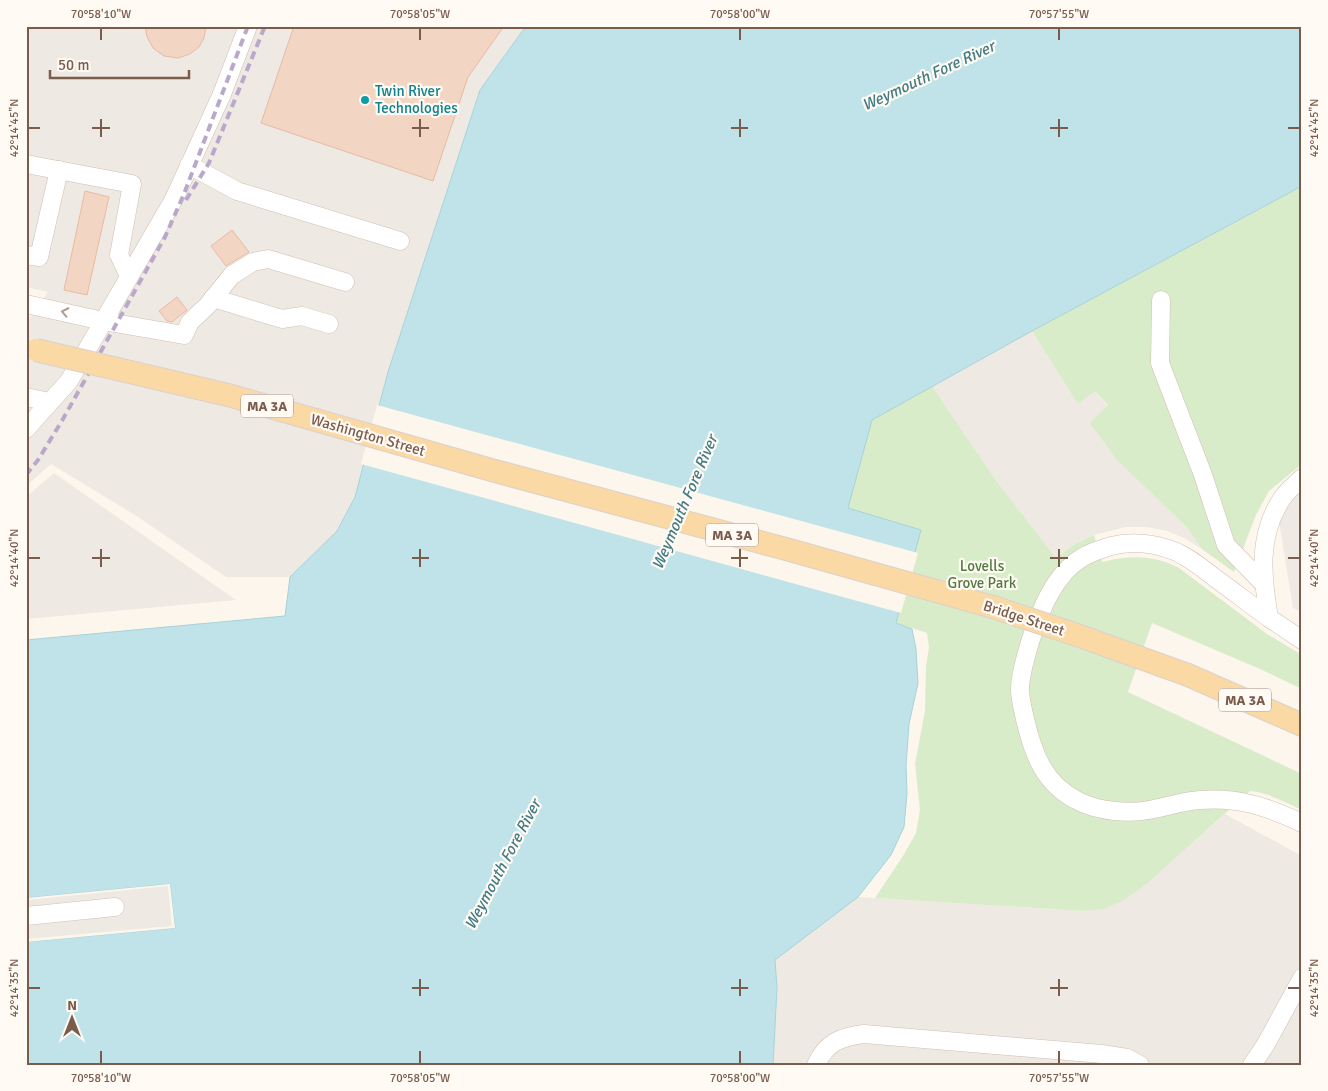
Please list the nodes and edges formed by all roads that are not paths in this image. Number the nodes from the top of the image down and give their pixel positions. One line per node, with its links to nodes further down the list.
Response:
1 (248, 26): 3 (street)
2 (26, 164): 4 (street)
3 (189, 165): 5 (street); 7 (street)
4 (59, 170): 6 (street); 7 (street)
5 (400, 241)
6 (26, 255)
7 (129, 276): 12 (street)
8 (345, 282): 9 (street)
9 (213, 298): 12 (street); 13 (street)
10 (1161, 300): 20 (street)
11 (26, 304): 12 (street, one-way to 11)
12 (103, 321): 16 (street)
13 (329, 324)
14 (31, 349): 19 (main road, Washington Street / MA 3A, bridge)
15 (26, 397): 16 (street)
16 (49, 402): 17 (street)
17 (26, 429)
18 (1302, 478): 20 (street)
19 (679, 521): 23 (main road, Bridge Street / MA 3A, bridge)
20 (1263, 583): 21 (street)
21 (1269, 618): 22 (street); 24 (street)
22 (1302, 640)
23 (1302, 725)
24 (1302, 823)
25 (115, 907): 26 (street)
26 (26, 916)
27 (1302, 978): 30 (street)
28 (816, 1065): 29 (street)
29 (1140, 1065)
30 (1252, 1065)

